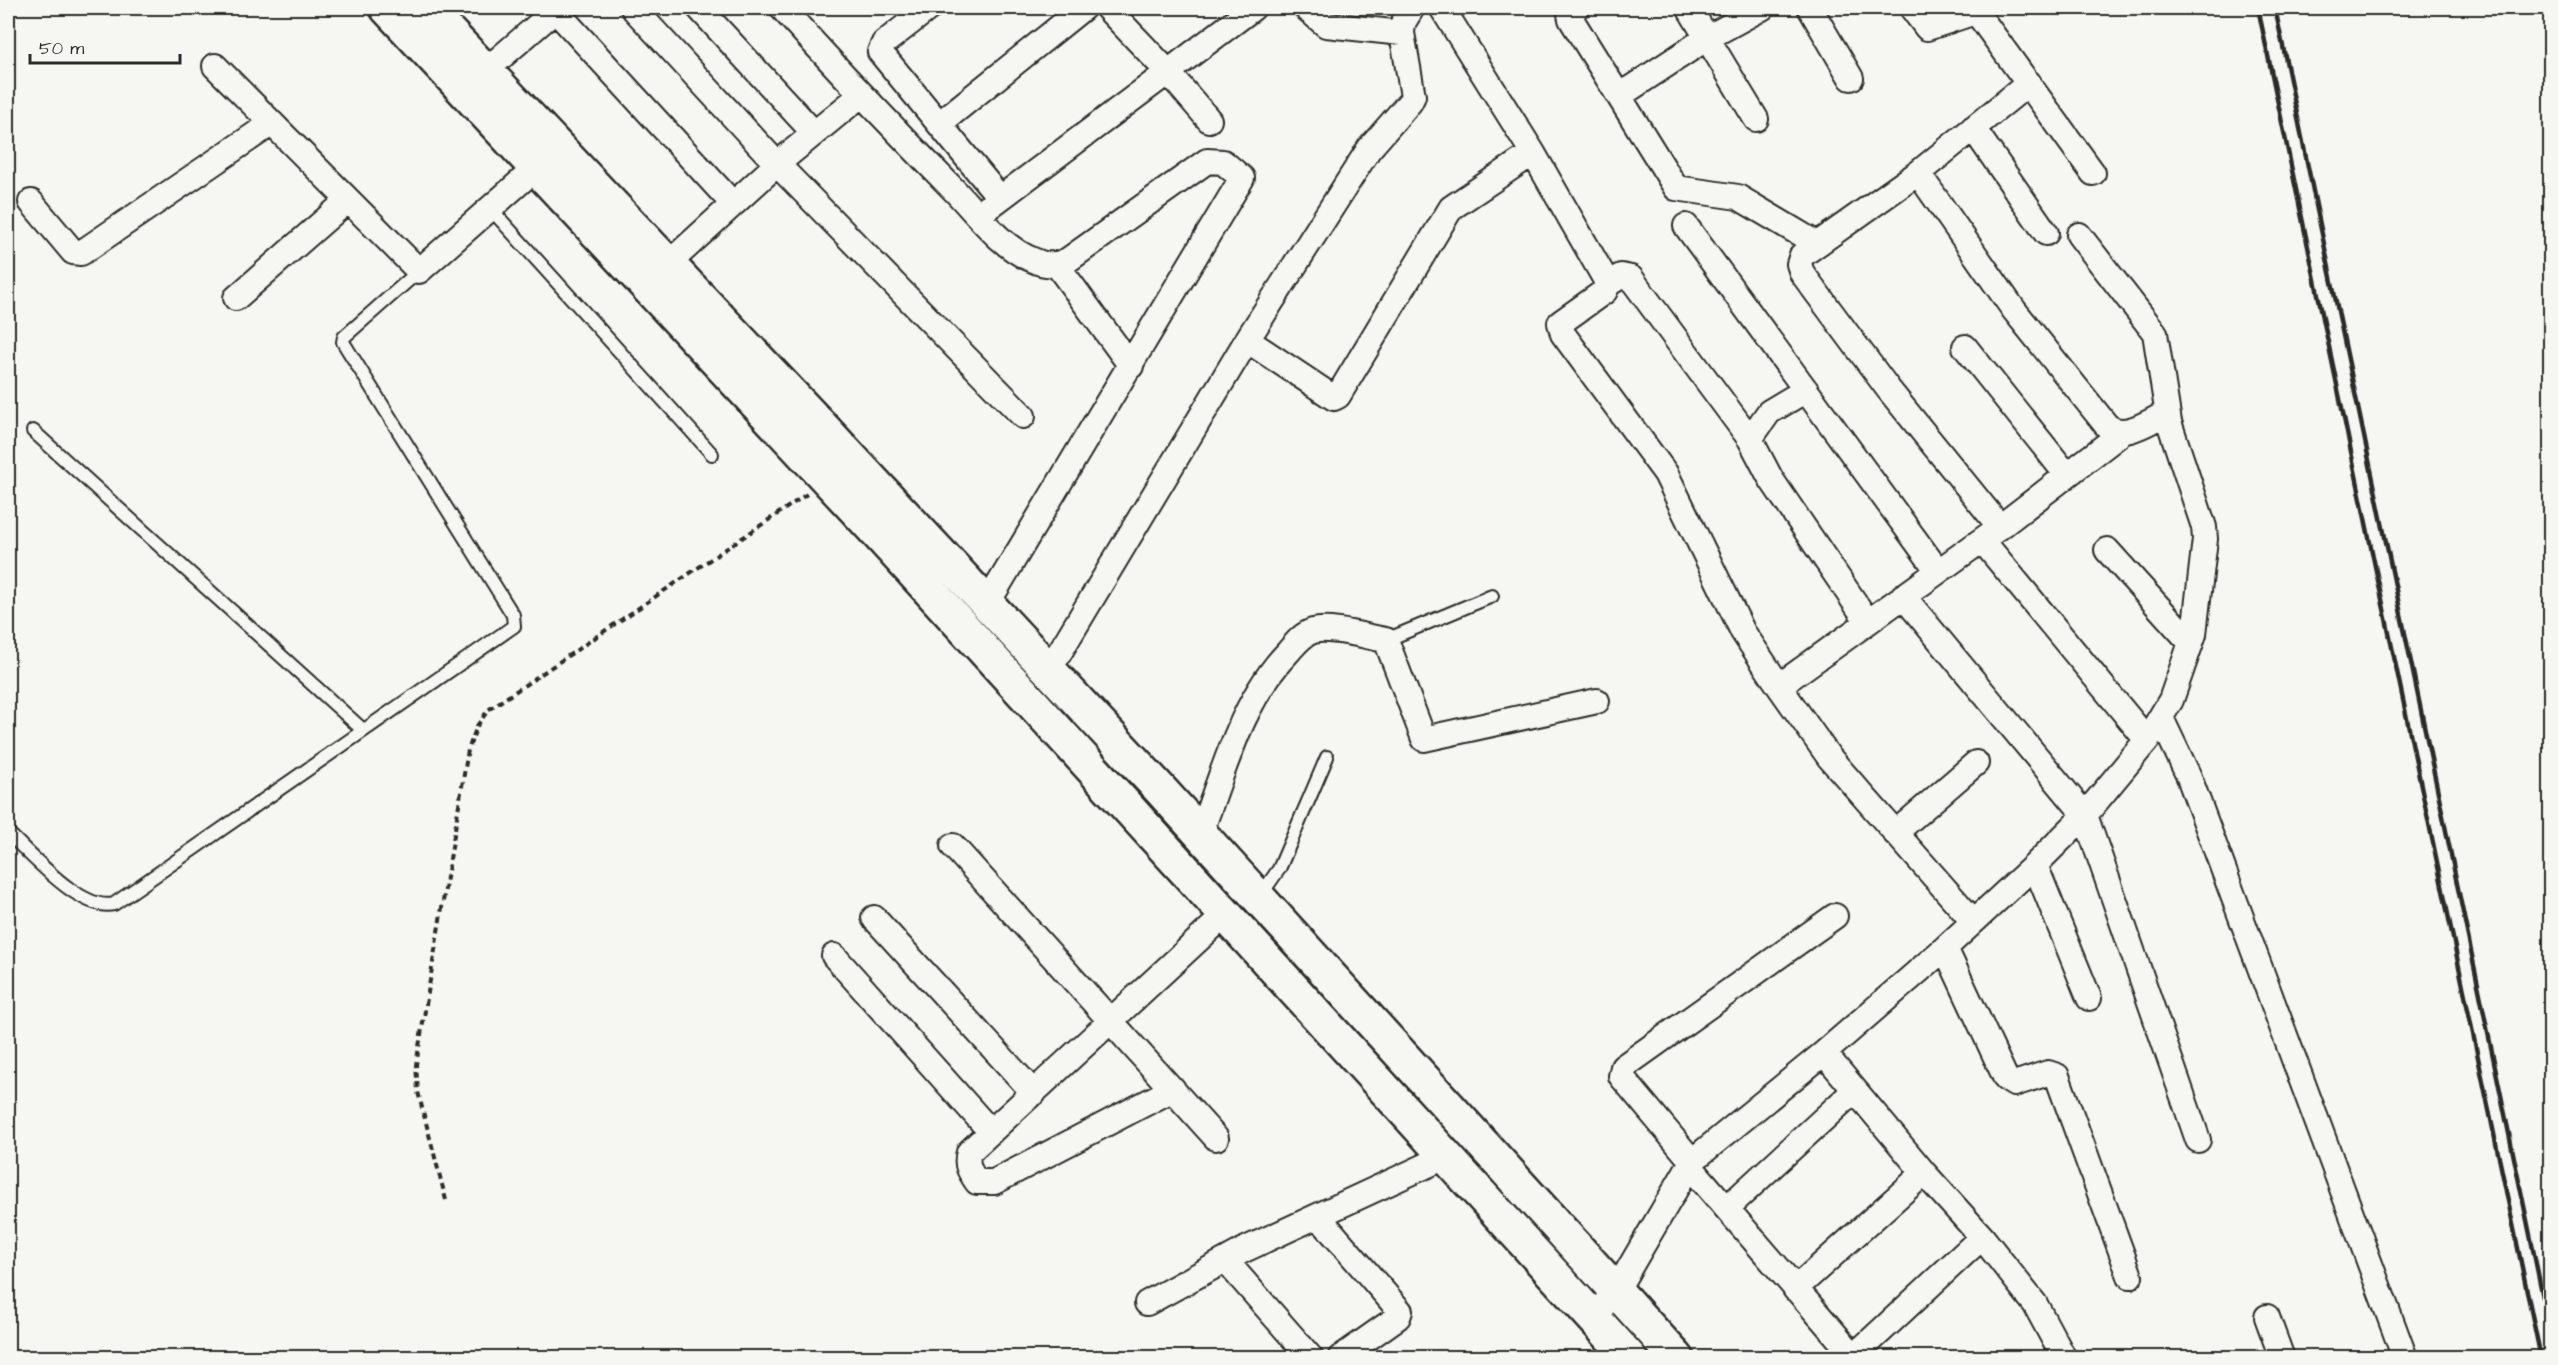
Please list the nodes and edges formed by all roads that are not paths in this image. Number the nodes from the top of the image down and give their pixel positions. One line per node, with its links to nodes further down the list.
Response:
1 (387, 8): 36 (main road)
2 (633, 8): 35 (street)
3 (699, 8): 33 (street)
4 (782, 8): 26 (street)
5 (929, 8): 31 (street)
6 (1083, 8): 31 (street)
7 (1107, 8): 23 (street)
8 (1253, 8): 23 (street)
9 (1306, 8): 19 (street)
10 (1412, 8): 19 (street)
11 (1442, 8): 34 (street)
12 (1576, 8): 27 (street)
13 (1689, 8): 20 (street)
14 (1762, 8): 20 (street)
15 (1810, 8): 24 (street)
16 (1912, 8): 25 (street)
17 (431, 9): 22 (main road)
18 (557, 9): 22 (street); 42 (street)
19 (1402, 33): 54 (street)
20 (1707, 38): 27 (street); 28 (street)
21 (215, 66): 30 (street)
22 (485, 71): 49 (main road)
23 (1167, 71): 29 (street); 39 (street)
24 (1851, 78)
25 (2029, 83): 32 (street); 38 (street)
26 (861, 95): 33 (street); 44 (street)
27 (1619, 96): 48 (street)
28 (1756, 119)
29 (1209, 120)
30 (272, 123): 40 (street); 41 (street)
31 (939, 124): 39 (street)
32 (1974, 128): 37 (street); 46 (street)
33 (814, 134): 35 (street)
34 (1533, 153): 52 (street); 54 (street)
35 (777, 164): 42 (street); 59 (street)
36 (536, 168): 43 (street); 89 (main road)
37 (1918, 173): 48 (street); 61 (street)
38 (2093, 173)
39 (1000, 198): 44 (street)
40 (348, 200): 51 (street); 53 (street)
41 (31, 202)
42 (733, 204): 49 (street)
43 (490, 208): 51 (street); 63 (lane)
44 (978, 215): 50 (street)
45 (1686, 226): 57 (street)
46 (2046, 233)
47 (2079, 235): 58 (street)
48 (1817, 244): 65 (street)
49 (668, 264): 70 (main road)
50 (1058, 265): 56 (street); 56 (street)
51 (419, 271): 78 (lane)
52 (1608, 284): 62 (street); 75 (street)
53 (236, 298)
54 (1247, 340): 74 (street)
55 (1965, 347): 64 (street)
56 (1131, 366): 70 (street)
57 (1806, 390): 62 (street); 67 (street)
58 (2167, 412): 61 (street); 73 (street)
59 (1023, 416)
60 (33, 431): 78 (lane)
61 (2123, 432): 64 (street)
62 (1750, 439): 71 (street)
63 (712, 454)
64 (2067, 475): 65 (street)
65 (1991, 534): 67 (street); 79 (street)
66 (2107, 550): 73 (street)
67 (1938, 571): 69 (street)
68 (1492, 596): 72 (lane)
69 (1903, 596): 71 (street); 82 (street)
70 (987, 604): 74 (main road)
71 (1868, 622): 75 (street)
72 (1386, 640): 76 (street); 85 (street)
73 (2191, 643): 77 (street)
74 (1049, 670): 85 (main road)
75 (1779, 686): 84 (street)
76 (1597, 701)
77 (2161, 718): 79 (street); 123 (street)
78 (363, 730): 83 (lane)
79 (2147, 740): 82 (street)
80 (1327, 757): 88 (lane)
81 (1976, 763): 84 (street)
82 (2085, 815): 87 (street); 103 (street)
83 (8, 833)
84 (1895, 833): 92 (street)
85 (1200, 834): 88 (main road)
86 (953, 846): 96 (street)
87 (2035, 865): 92 (street); 95 (street)
88 (1258, 898): 113 (main road)
89 (1226, 914): 96 (street); 104 (main road)
90 (1835, 916): 105 (street)
91 (874, 918): 100 (street)
92 (1973, 921): 93 (street)
93 (1945, 948): 97 (street); 111 (street)
94 (834, 956): 101 (street)
95 (2089, 998)
96 (1112, 1020): 98 (street); 100 (street)
97 (1824, 1053): 99 (street); 105 (street)
98 (1173, 1089): 101 (street); 102 (street)
99 (1855, 1090): 106 (street); 107 (street)
100 (1034, 1093): 101 (street)
101 (991, 1132)
102 (1216, 1138)
103 (2198, 1140)
104 (1447, 1156): 108 (street); 115 (main road)
105 (1691, 1163): 107 (street); 113 (street)
106 (1924, 1173): 109 (street); 112 (street)
107 (1727, 1208): 112 (street)
108 (1318, 1216): 110 (street); 118 (street)
109 (1982, 1237): 112 (street); 121 (street)
110 (1226, 1261): 114 (street); 117 (street)
111 (2130, 1276)
112 (1795, 1289)
113 (1616, 1291): 115 (street); 120 (main road)
114 (1147, 1303)
115 (1593, 1317): 119 (main road)
116 (2267, 1317): 122 (street)
117 (1311, 1358)
118 (1340, 1358)
119 (1630, 1358)
120 (1677, 1358)
121 (2064, 1358)
122 (2282, 1358)
123 (2405, 1358)

